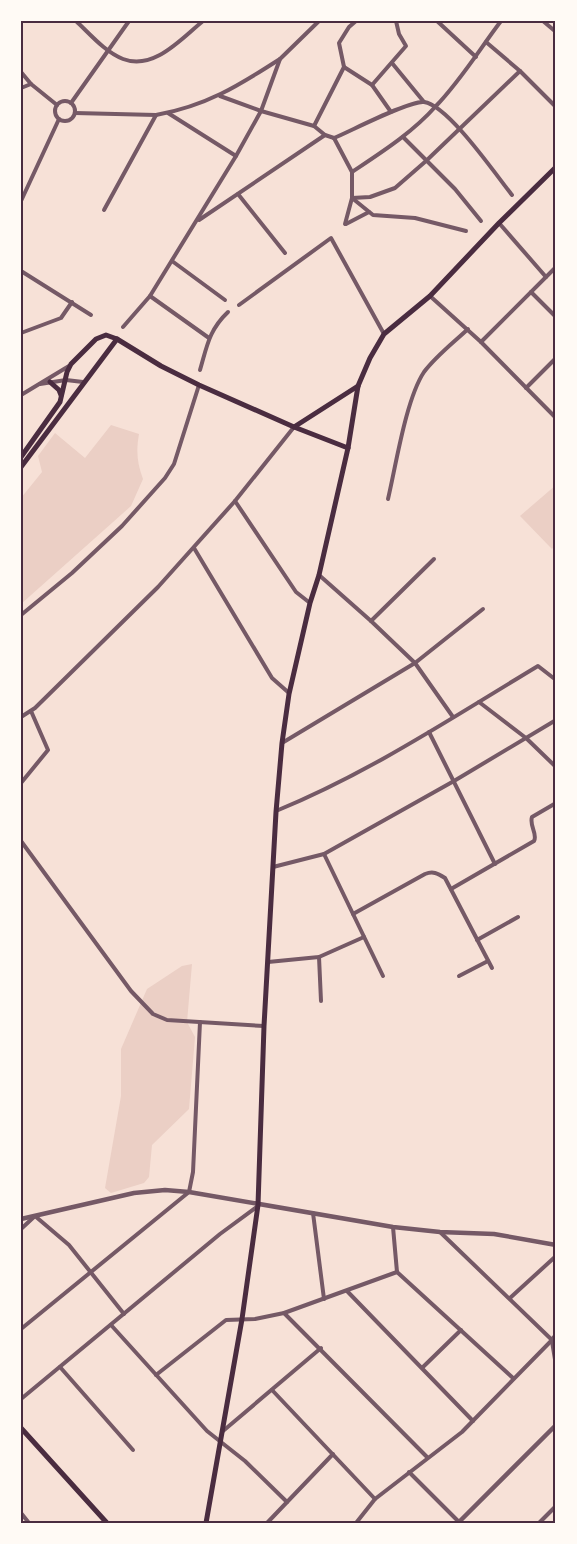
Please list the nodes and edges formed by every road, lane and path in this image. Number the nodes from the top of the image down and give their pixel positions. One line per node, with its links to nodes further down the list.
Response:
1 (76, 21): 12 (street)
2 (129, 21): 12 (street)
3 (203, 21): 12 (street)
4 (319, 21): 14 (street)
5 (356, 21): 16 (street)
6 (396, 21): 15 (street)
7 (437, 21): 13 (street)
8 (501, 21): 11 (street)
9 (543, 21): 10 (street)
10 (556, 32)
11 (486, 42): 13 (street); 17 (street)
12 (108, 50): 24 (street)
13 (476, 57): 26 (street)
14 (280, 59): 22 (street); 28 (street)
15 (392, 63): 20 (street); 23 (street)
16 (344, 67): 20 (street); 34 (street)
17 (520, 71): 27 (street); 35 (street)
18 (21, 72): 19 (street)
19 (31, 84): 21 (street); 25 (street)
20 (372, 85): 30 (street)
21 (21, 88)
22 (219, 96): 28 (street); 29 (street)
23 (424, 102): 26 (street); 30 (street)
24 (71, 103): 25 (street); 31 (street)
25 (57, 105): 33 (street)
26 (436, 107): 35 (street); 37 (street)
27 (556, 107)
28 (261, 111): 34 (street); 39 (street)
29 (168, 112): 32 (street); 39 (street)
30 (391, 112): 38 (street)
31 (75, 113): 32 (street); 33 (street)
32 (156, 115): 47 (street)
33 (60, 119): 46 (street)
34 (314, 126): 36 (street)
35 (459, 128): 40 (street); 44 (street)
36 (325, 135): 38 (street); 43 (street)
37 (403, 137): 40 (street); 42 (street)
38 (334, 138): 42 (street)
39 (236, 156): 49 (street)
40 (426, 161): 45 (street); 50 (street)
41 (556, 167): 51 (main road)
42 (352, 172): 45 (street)
43 (238, 194): 49 (street); 53 (street)
44 (512, 195)
45 (352, 198): 48 (street); 48 (street)
46 (21, 201)
47 (104, 210)
48 (369, 212): 52 (street)
49 (197, 221): 54 (street)
50 (482, 221)
51 (499, 223): 57 (street); 60 (main road)
52 (466, 231)
53 (285, 252)
54 (172, 261): 59 (street); 61 (street)
55 (556, 267): 57 (street)
56 (21, 272): 62 (street)
57 (546, 277): 58 (street)
58 (531, 292): 66 (street); 73 (street)
59 (150, 296): 67 (street); 71 (street)
60 (430, 296): 68 (street); 70 (main road)
61 (225, 300)
62 (72, 302): 65 (street); 69 (street)
63 (239, 305): 70 (street)
64 (228, 312): 71 (street)
65 (91, 315)
66 (556, 317)
67 (123, 327)
68 (468, 329): 73 (street); 91 (street)
69 (21, 333)
70 (384, 334): 82 (main road)
71 (209, 338): 76 (street)
72 (117, 339): 75 (main road); 79 (main road); 81 (main road)
73 (481, 342): 83 (street)
74 (556, 358): 83 (street)
75 (71, 364): 77 (main road); 80 (street)
76 (200, 370)
77 (66, 380): 78 (street); 79 (street); 85 (main road)
78 (50, 382): 80 (street); 85 (main road)
79 (83, 382): 90 (main road)
80 (36, 384): 84 (street)
81 (199, 385): 87 (main road); 98 (street)
82 (358, 386): 87 (main road); 88 (main road)
83 (526, 388): 86 (street)
84 (21, 395)
85 (61, 396): 89 (main road)
86 (556, 418)
87 (294, 428): 88 (main road); 92 (street)
88 (348, 448): 95 (main road)
89 (21, 457)
90 (21, 467)
91 (388, 499)
92 (235, 501): 93 (street); 96 (street)
93 (194, 548): 102 (street); 104 (street)
94 (435, 560): 99 (street)
95 (319, 575): 96 (main road); 99 (street)
96 (310, 603): 102 (main road)
97 (483, 609): 100 (street)
98 (21, 615)
99 (371, 621): 100 (street)
100 (415, 663): 106 (street); 110 (street)
101 (556, 680): 103 (street)
102 (289, 694): 110 (main road)
103 (479, 701): 106 (street); 109 (street)
104 (31, 711): 105 (street); 113 (street)
105 (21, 717)
106 (453, 717): 108 (street)
107 (556, 720): 109 (street)
108 (429, 732): 112 (street); 115 (street)
109 (525, 738): 111 (street); 112 (street)
110 (282, 743): 115 (main road)
111 (556, 767)
112 (454, 781): 117 (street); 118 (street)
113 (21, 783)
114 (556, 803): 118 (street)
115 (276, 812): 119 (main road)
116 (21, 841): 132 (street)
117 (324, 854): 119 (street); 121 (street)
118 (495, 864): 120 (street)
119 (273, 867): 127 (main road)
120 (451, 889): 121 (street); 124 (street)
121 (353, 914): 123 (street)
122 (518, 917): 124 (street)
123 (364, 936): 125 (street); 129 (street)
124 (477, 940): 126 (street)
125 (319, 957): 127 (street); 131 (street)
126 (488, 961): 128 (street); 130 (street)
127 (268, 962): 133 (main road)
128 (492, 968)
129 (383, 976)
130 (459, 976)
131 (321, 1001)
132 (200, 1022): 133 (street); 134 (street)
133 (264, 1026): 135 (main road)
134 (189, 1192): 135 (street); 137 (street); 144 (street)
135 (258, 1205): 136 (street); 150 (street); 151 (main road)
136 (313, 1213): 139 (street); 147 (street)
137 (35, 1216): 138 (street); 140 (street); 144 (street)
138 (21, 1219)
139 (393, 1227): 141 (street); 145 (street)
140 (21, 1229)
141 (440, 1232): 142 (street); 148 (street)
142 (556, 1245)
143 (556, 1256): 148 (street)
144 (91, 1272): 150 (street); 153 (street)
145 (397, 1272): 146 (street); 154 (street)
146 (347, 1291): 147 (street); 160 (street)
147 (324, 1299): 149 (street)
148 (510, 1299): 156 (street)
149 (284, 1312): 151 (street); 157 (street)
150 (124, 1314): 152 (street)
151 (242, 1319): 161 (street); 168 (main road)
152 (111, 1325): 159 (street); 161 (street)
153 (21, 1329)
154 (461, 1330): 160 (street); 162 (street)
155 (556, 1335): 156 (street)
156 (552, 1340): 158 (street); 162 (street)
157 (321, 1348): 163 (street); 172 (street)
158 (556, 1364)
159 (60, 1367): 164 (street); 170 (street)
160 (423, 1367): 165 (street)
161 (156, 1375): 169 (street)
162 (513, 1378): 165 (street)
163 (272, 1390): 168 (street); 171 (street)
164 (21, 1398)
165 (473, 1421): 172 (street)
166 (556, 1425): 181 (street)
167 (21, 1428): 180 (main road)
168 (222, 1432): 169 (main road)
169 (221, 1443): 175 (street); 183 (main road)
170 (133, 1450)
171 (333, 1454): 174 (street); 175 (street)
172 (427, 1457): 173 (street)
173 (409, 1472): 174 (street); 181 (street)
174 (375, 1499): 185 (street)
175 (287, 1502): 184 (street)
176 (556, 1506): 186 (street)
177 (21, 1513): 178 (street)
178 (26, 1519): 179 (street); 182 (street)
179 (21, 1522)
180 (106, 1522)
181 (458, 1522)
182 (29, 1523)
183 (206, 1523)
184 (267, 1523)
185 (356, 1523)
186 (539, 1523)

